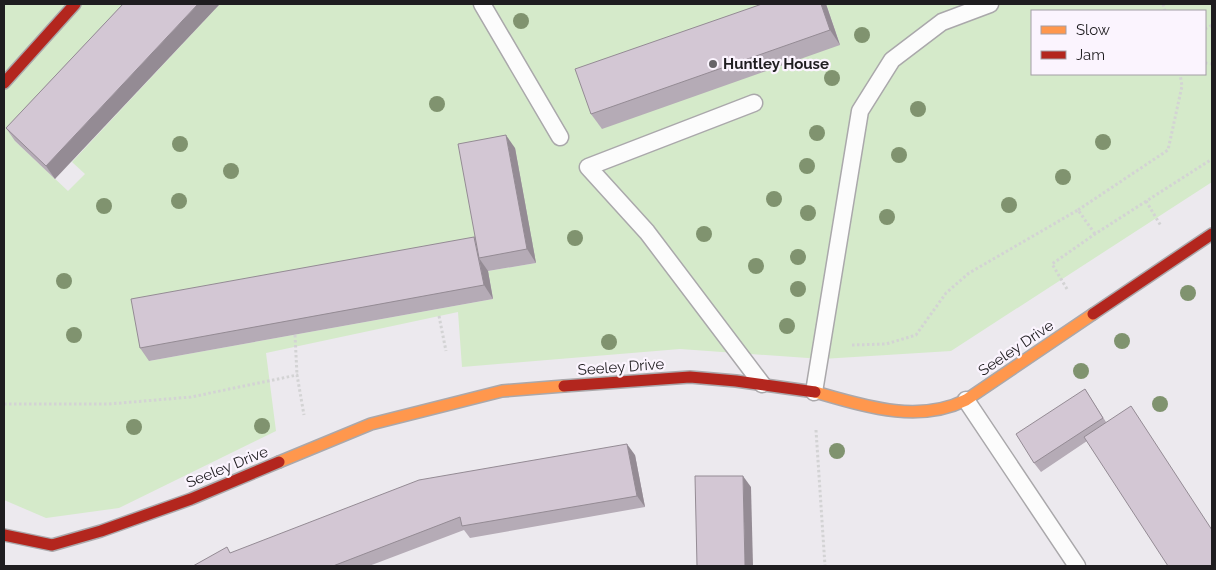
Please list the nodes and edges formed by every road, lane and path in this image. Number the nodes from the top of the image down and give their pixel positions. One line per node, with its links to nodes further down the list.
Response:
1 (75, 4): 5 (street)
2 (482, 4): 7 (lane)
3 (990, 4): 15 (lane)
4 (1180, 75): 9 (path)
5 (4, 83)
6 (754, 103): 18 (lane)
7 (560, 137)
8 (1212, 159): 10 (path)
9 (1078, 210): 10 (path); 15 (path)
10 (1094, 234): 12 (path)
11 (1212, 234): 20 (street, Seeley Drive)
12 (1052, 264)
13 (439, 316): 16 (path)
14 (295, 335): 17 (path)
15 (822, 347): 19 (lane)
16 (446, 351)
17 (297, 375): 21 (path); 22 (path)
18 (762, 384): 19 (street, Seeley Drive); 22 (street, Seeley Drive)
19 (814, 392): 20 (street, Seeley Drive); 24 (path)
20 (966, 400): 25 (lane)
21 (4, 404)
22 (310, 449): 23 (street, Seeley Drive)
23 (4, 535)
24 (825, 566)
25 (1077, 566)

